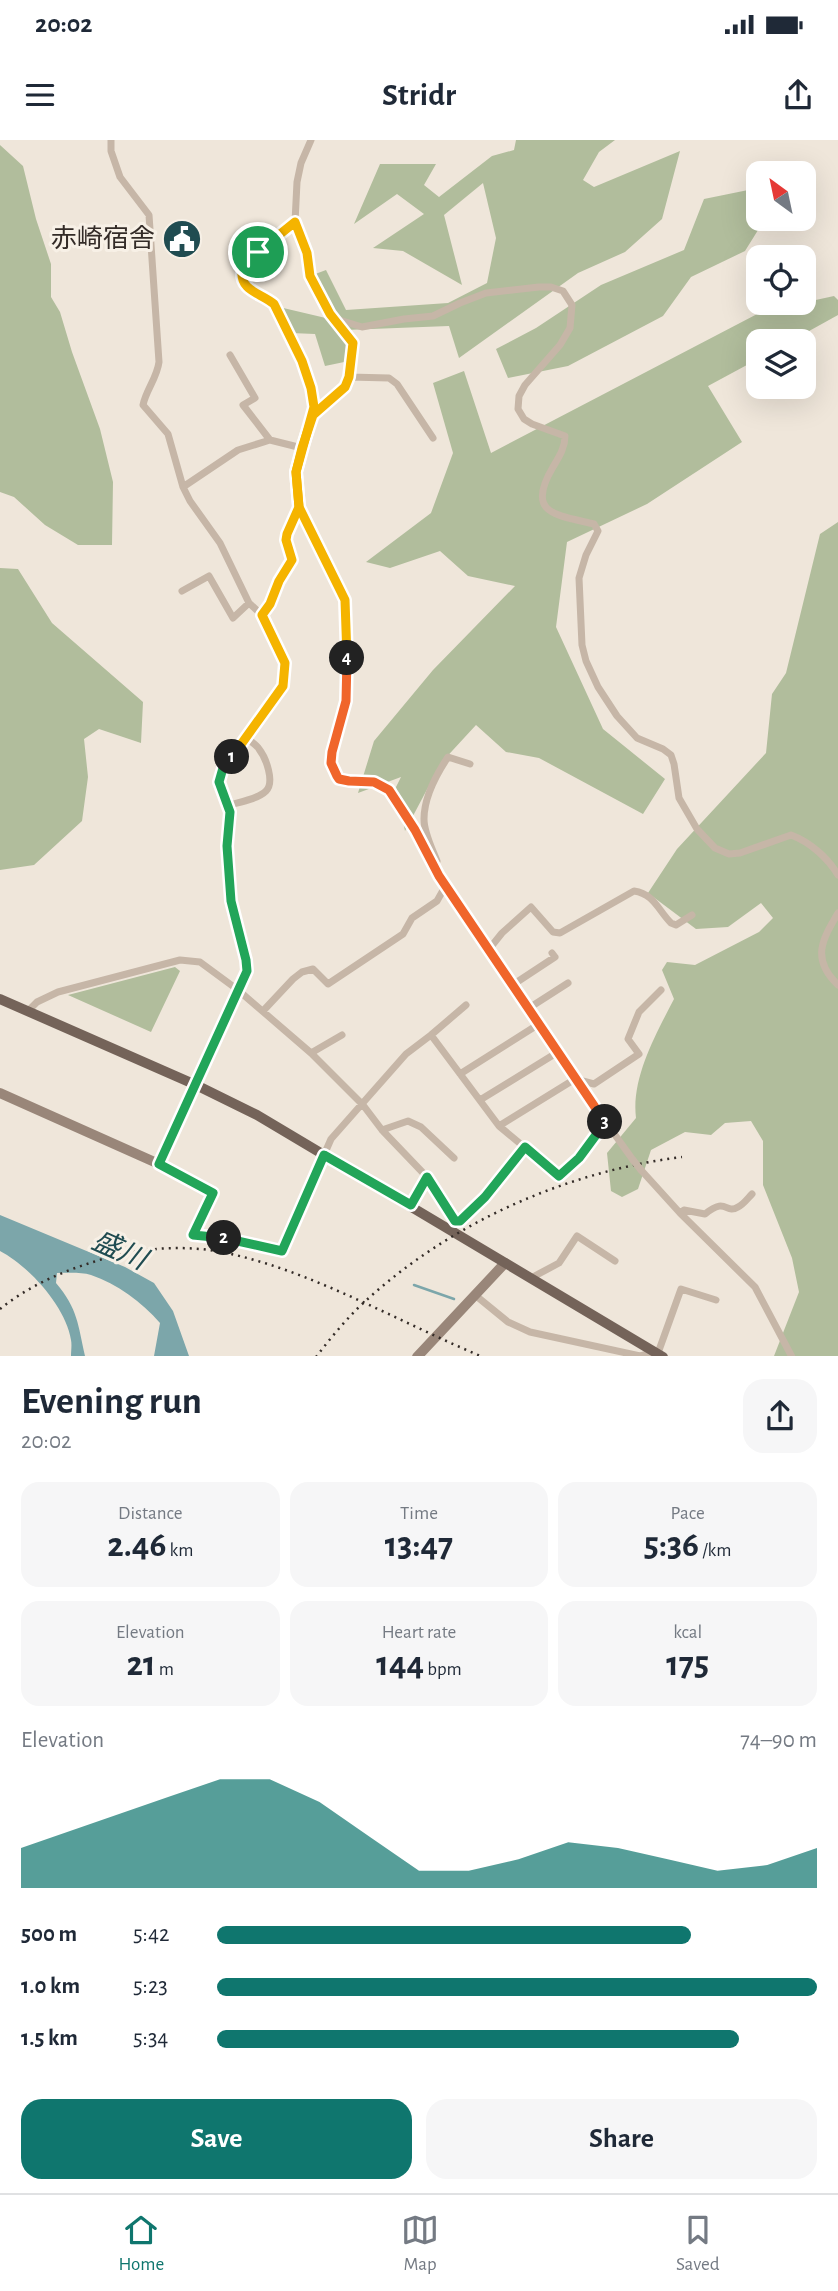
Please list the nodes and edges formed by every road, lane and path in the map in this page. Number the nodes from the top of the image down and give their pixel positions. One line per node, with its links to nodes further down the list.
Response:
1 (111, 140): 11 (street)
2 (311, 140): 3 (street)
3 (295, 222): 4 (street); 7 (street)
4 (333, 318): 6 (street); 19 (street)
5 (230, 355): 9 (street)
6 (349, 377): 7 (street); 8 (street)
7 (313, 415): 10 (street)
8 (433, 438)
9 (270, 440): 10 (street); 11 (street)
10 (302, 448): 12 (street)
11 (183, 487): 14 (street)
12 (299, 507): 15 (street); 20 (street)
13 (182, 591): 14 (street)
14 (249, 603): 15 (street)
15 (262, 615): 16 (street)
16 (246, 738): 18 (street); 18 (street)
17 (470, 764): 20 (street)
18 (229, 805): 29 (street)
19 (838, 874)
20 (439, 876): 21 (street)
21 (446, 885): 24 (street); 35 (street)
22 (838, 913): 28 (street)
23 (692, 915): 24 (street)
24 (490, 948): 27 (street)
25 (552, 953): 27 (street)
26 (568, 983): 33 (street)
27 (514, 984): 33 (street)
28 (838, 985)
29 (238, 990): 34 (street); 35 (street); 43 (street)
30 (661, 990): 42 (street)
31 (0, 999): 34 (main road)
32 (466, 1005): 38 (street)
33 (529, 1008): 36 (street)
34 (28, 1011): 43 (main road)
35 (263, 1011): 40 (street)
36 (539, 1024): 39 (street); 41 (street)
37 (342, 1035): 40 (street)
38 (431, 1035): 41 (street); 46 (street)
39 (558, 1052): 42 (street); 45 (street)
40 (311, 1053): 46 (street)
41 (460, 1074): 45 (street)
42 (575, 1079): 47 (street); 48 (street)
43 (196, 1085): 51 (main road); 53 (street)
44 (0, 1093): 53 (street)
45 (480, 1100): 48 (street)
46 (363, 1105): 49 (street); 51 (street)
47 (608, 1125): 50 (street); 57 (street, bridge)
48 (499, 1126): 50 (street)
49 (382, 1130): 52 (street); 54 (street)
50 (525, 1147): 54 (street)
51 (324, 1155): 53 (street); 56 (main road)
52 (454, 1158)
53 (159, 1164)
54 (427, 1177): 56 (street)
55 (752, 1194): 57 (street)
56 (411, 1205): 59 (main road)
57 (680, 1213): 65 (street)
58 (615, 1261): 60 (street)
59 (505, 1263): 60 (main road); 61 (street)
60 (531, 1278): 63 (main road)
61 (475, 1295): 63 (street); 64 (street)
62 (716, 1300): 63 (street)
63 (658, 1353)
64 (417, 1356)
65 (792, 1356)

